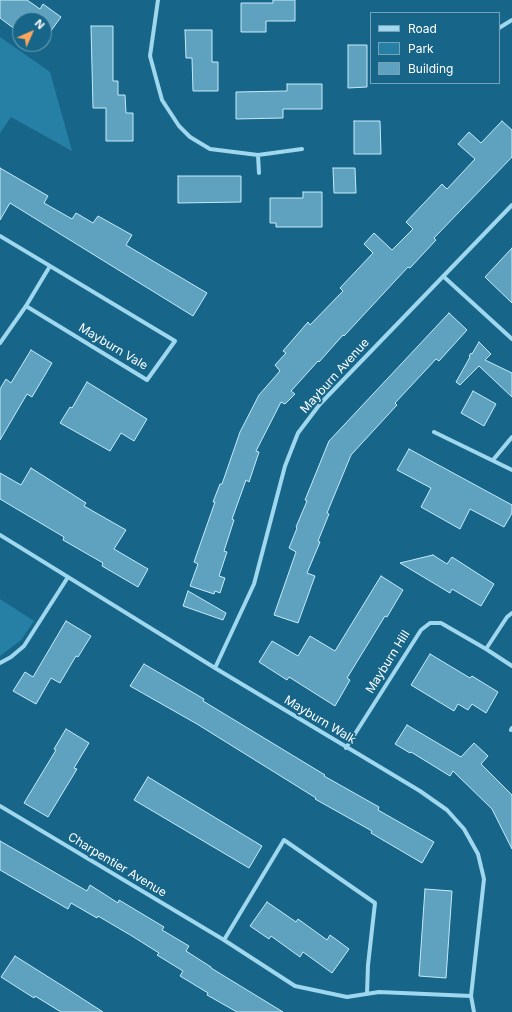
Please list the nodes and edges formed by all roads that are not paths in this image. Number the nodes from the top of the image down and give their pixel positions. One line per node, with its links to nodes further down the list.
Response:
1 (158, 0): 5 (street)
2 (512, 20): 3 (street)
3 (500, 27)
4 (302, 149): 5 (street)
5 (258, 155): 6 (street)
6 (259, 173)
7 (512, 204): 10 (street, Mayburn Avenue)
8 (0, 236): 9 (street, Mayburn Vale)
9 (50, 266): 11 (street); 11 (street, Mayburn Vale)
10 (443, 276): 12 (street); 24 (street, Mayburn Avenue)
11 (26, 306): 13 (street)
12 (512, 339)
13 (0, 343)
14 (434, 432): 16 (street)
15 (512, 437): 16 (street)
16 (493, 460): 17 (street)
17 (512, 470)
18 (0, 535): 19 (street, Mayburn Walk)
19 (68, 577): 22 (street); 24 (street, Mayburn Walk)
20 (512, 613): 21 (street)
21 (486, 649): 23 (street, Mayburn Hill); 25 (street, Mayburn Hill)
22 (0, 663)
23 (512, 666)
24 (215, 668): 25 (street, Mayburn Walk)
25 (346, 748): 29 (street, Mayburn Walk)
26 (0, 806): 27 (street, Charpentier Avenue)
27 (224, 940): 28 (street, Charpentier Avenue); 28 (street)
28 (367, 994): 29 (street, Charpentier Avenue)
29 (471, 996): 30 (street, Mayburn Walk)
30 (474, 1012)

